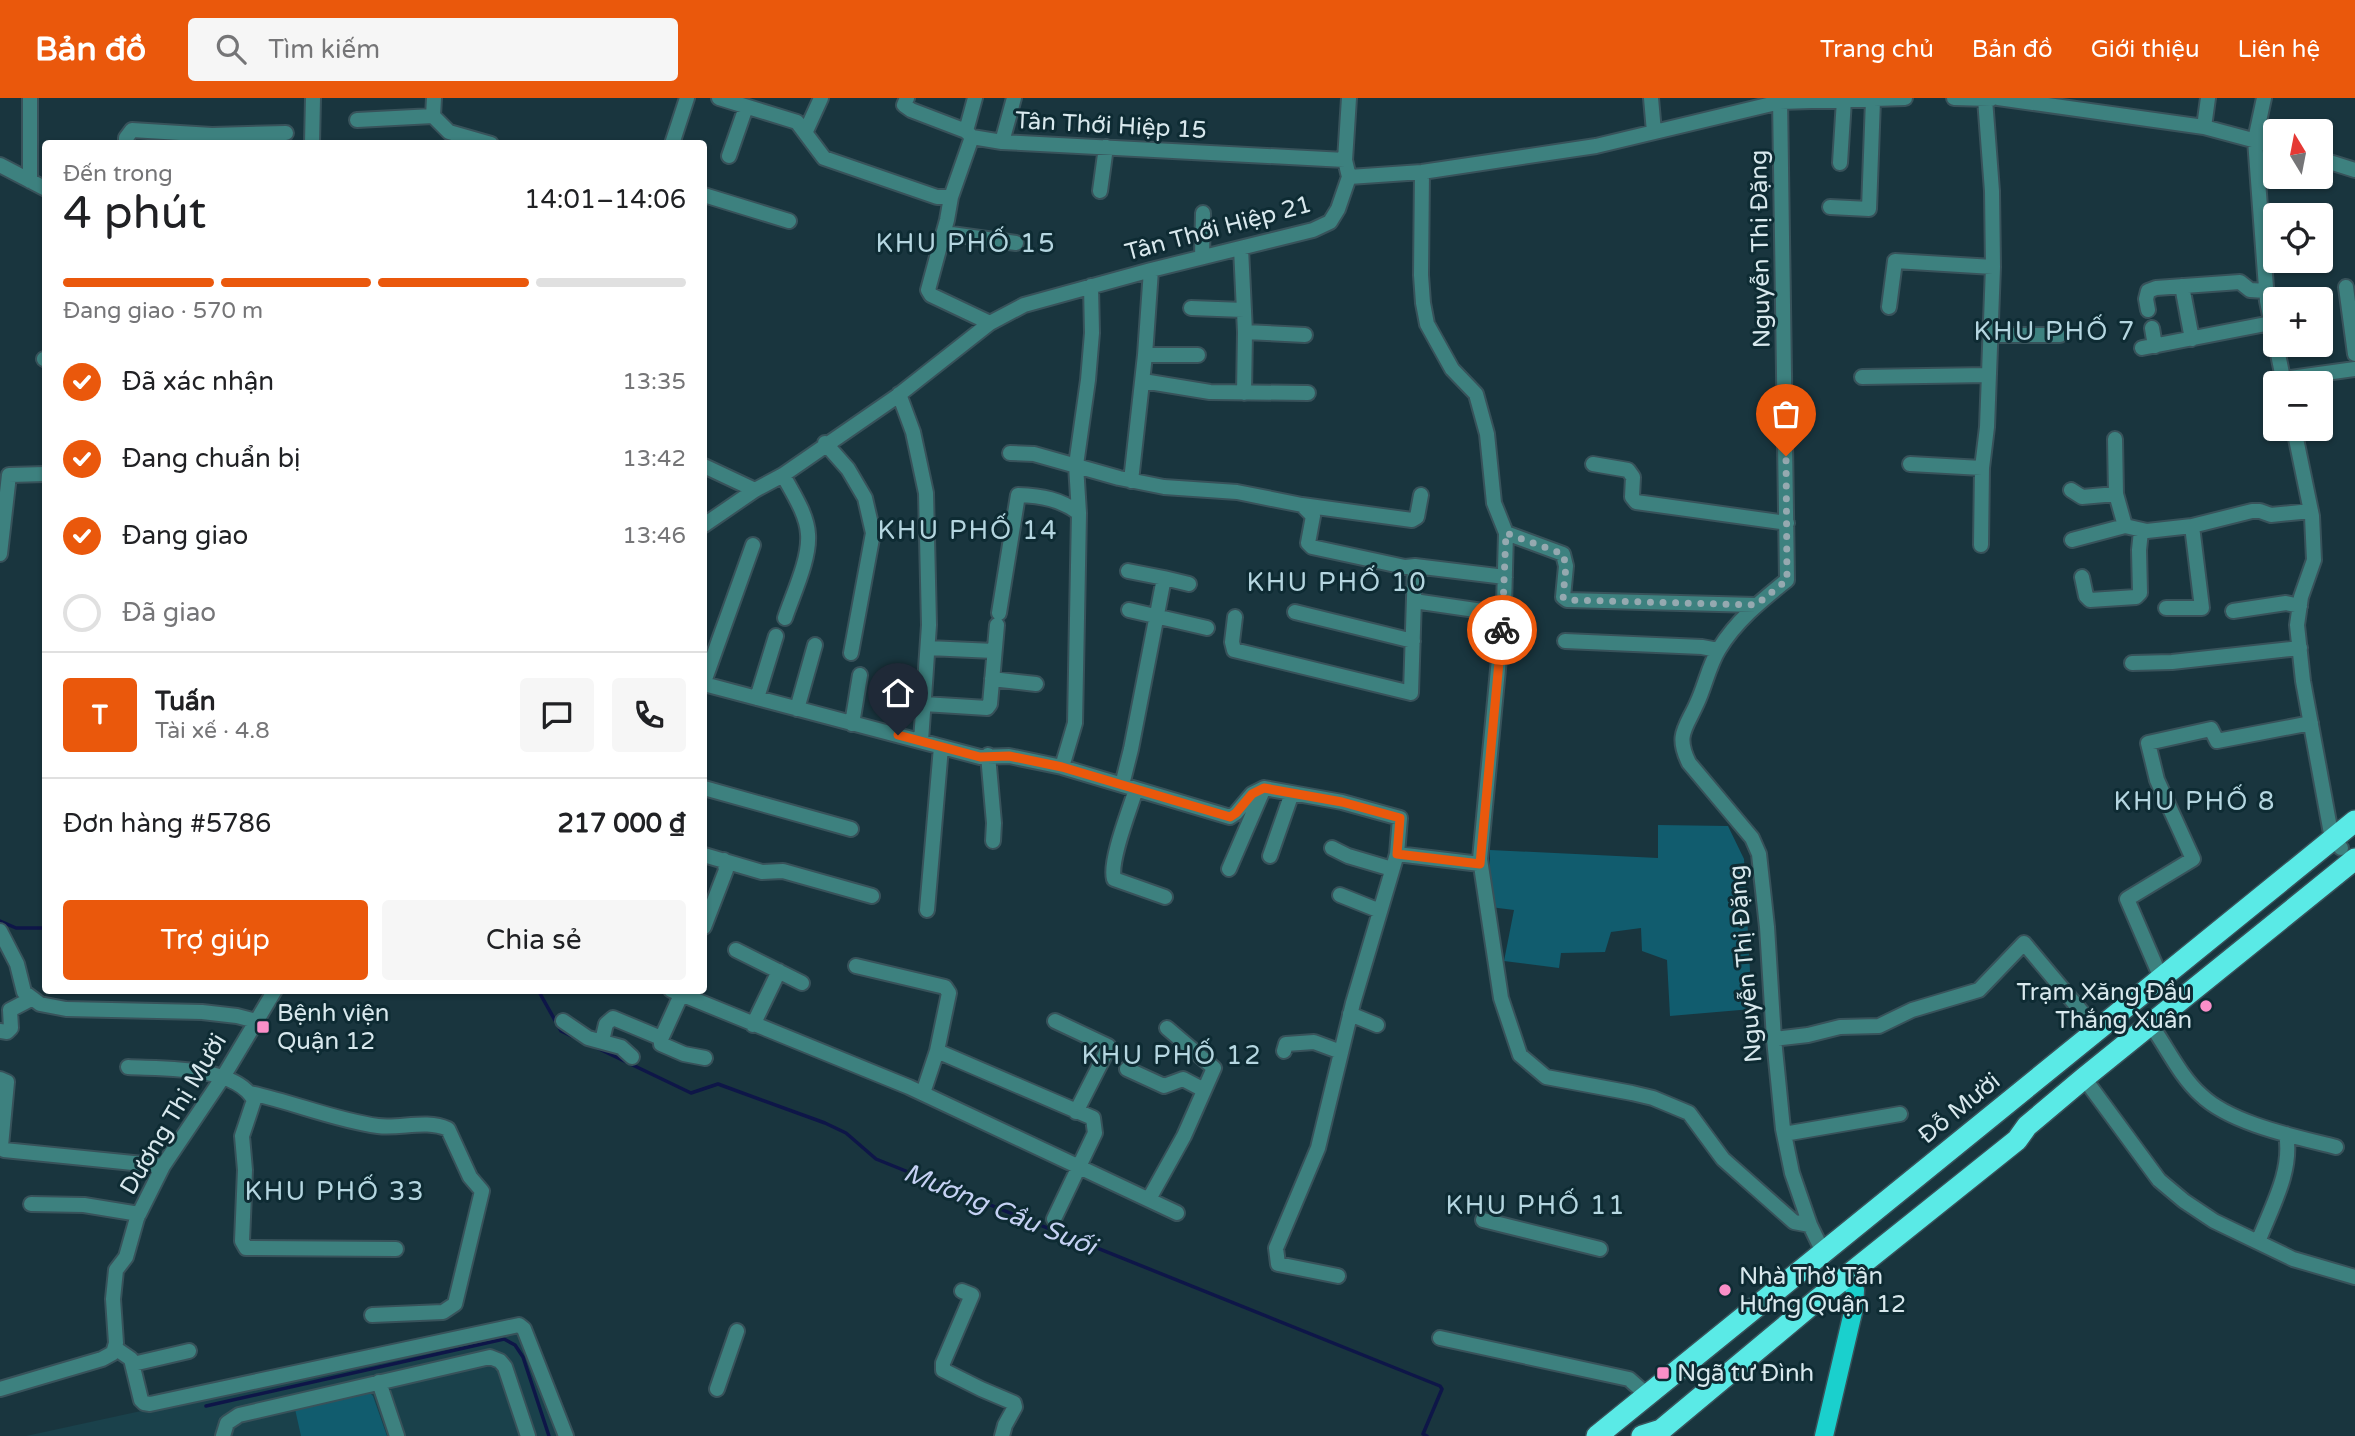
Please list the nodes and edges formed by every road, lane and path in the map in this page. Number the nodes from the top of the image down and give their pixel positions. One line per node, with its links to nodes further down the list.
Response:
1 (30, 98): 44 (street)
2 (313, 98): 29 (street)
3 (434, 98): 21 (street)
4 (687, 98): 31 (street)
5 (719, 98): 20 (street)
6 (821, 98): 24 (street)
7 (907, 98): 27 (street, Tân Thới Hiệp 15)
8 (975, 98): 27 (street)
9 (1014, 98): 33 (street)
10 (1349, 98): 37 (street)
11 (1651, 98): 25 (street)
12 (1905, 98): 19 (street)
13 (1954, 98): 14 (street)
14 (1993, 98): 23 (street); 56 (street)
15 (2208, 98): 23 (street)
16 (2264, 98): 32 (street)
17 (1780, 100): 18 (street); 25 (street); 106 (street, Nguyễn Thị Đặng)
18 (1844, 100): 19 (street); 38 (street)
19 (1873, 100): 49 (street)
20 (746, 107): 24 (street); 36 (street)
21 (433, 116): 22 (street); 30 (street)
22 (357, 120)
23 (2204, 127): 32 (street)
24 (806, 131): 48 (street)
25 (1654, 132): 42 (street)
26 (286, 133): 28 (street)
27 (969, 134): 33 (street, Tân Thới Hiệp 15); 48 (street)
28 (126, 140)
29 (312, 140)
30 (477, 140)
31 (673, 140)
32 (2255, 140): 34 (street); 60 (street)
33 (1002, 142): 35 (street, Tân Thới Hiệp 15)
34 (2263, 142)
35 (1106, 147): 37 (street, Tân Thới Hiệp 15); 46 (street)
36 (729, 156)
37 (1345, 160): 43 (street)
38 (1840, 163)
39 (2333, 163): 41 (street)
40 (0, 164): 44 (street)
41 (2355, 170)
42 (1422, 172): 43 (street); 110 (street)
43 (1349, 177): 54 (street, Tân Thới Hiệp 21)
44 (30, 181): 45 (street)
45 (42, 187)
46 (1100, 191)
47 (707, 196): 51 (street)
48 (951, 197): 52 (street)
49 (1830, 206)
50 (1203, 213): 55 (street)
51 (789, 221)
52 (944, 233): 53 (street); 67 (street)
53 (1016, 243)
54 (1241, 248): 55 (street, Tân Thới Hiệp 21); 65 (street)
55 (1202, 257): 57 (street, Tân Thới Hiệp 21)
56 (1993, 267): 63 (street); 71 (street)
57 (1151, 270): 58 (street, Tân Thới Hiệp 21); 76 (street)
58 (1091, 286): 67 (street, Tân Thới Hiệp 21); 92 (street)
59 (2182, 286): 62 (street); 66 (street); 74 (street)
60 (2266, 287)
61 (2346, 287): 75 (street)
62 (2263, 291)
63 (1889, 307)
64 (1191, 309): 65 (street)
65 (1244, 310): 70 (street)
66 (2148, 310)
67 (990, 323): 85 (street, Tân Thới Hiệp 21)
68 (2263, 325): 74 (street)
69 (2152, 328): 74 (street)
70 (1245, 332): 72 (street); 83 (street)
71 (1990, 334): 73 (street); 80 (street)
72 (1305, 335)
73 (2060, 335)
74 (2192, 339)
75 (2355, 354)
76 (1144, 355): 77 (street); 82 (street)
77 (1198, 355)
78 (2355, 369): 79 (street)
79 (2333, 373)
80 (1988, 375): 81 (street); 94 (street)
81 (1862, 377)
82 (1143, 381): 83 (street); 97 (street)
83 (1244, 393): 84 (street)
84 (1308, 393)
85 (899, 394): 88 (street, Tân Thới Hiệp 21); 137 (street)
86 (2115, 439): 100 (street)
87 (2296, 441): 103 (street)
88 (825, 443): 96 (street, Tân Thới Hiệp 21); 141 (street)
89 (1010, 453): 92 (street)
90 (1593, 464): 106 (street)
91 (1910, 464): 94 (street)
92 (1076, 465): 97 (street); 104 (street)
93 (707, 467): 99 (street)
94 (1982, 468): 113 (street)
95 (42, 474): 114 (street)
96 (783, 475): 99 (street, Tân Thới Hiệp 21); 131 (street)
97 (1131, 481): 102 (street)
98 (2071, 489): 100 (street)
99 (755, 490): 105 (street, Tân Thới Hiệp 21)
100 (2116, 494): 107 (street)
101 (1421, 495): 102 (street)
102 (1301, 505): 115 (street)
103 (2311, 511): 108 (street); 123 (street)
104 (1079, 513): 140 (street); 156 (street)
105 (707, 523)
106 (1787, 523): 122 (street, Nguyễn Thị Đặng)
107 (2125, 526): 109 (street); 111 (street)
108 (2192, 526): 109 (street); 124 (street)
109 (2141, 531): 118 (street)
110 (1506, 533): 117 (street); 122 (street)
111 (2072, 540)
112 (753, 545): 143 (street)
113 (1981, 545)
114 (0, 554)
115 (1415, 566): 117 (street); 121 (street)
116 (1128, 571): 119 (street)
117 (1505, 577): 128 (street)
118 (2082, 577)
119 (1164, 578): 120 (street); 129 (street)
120 (1189, 584)
121 (1414, 601): 128 (street); 134 (street)
122 (1756, 605): 139 (street, Nguyễn Thị Đặng)
123 (2300, 606): 126 (street); 138 (street)
124 (2166, 608)
125 (1129, 610): 129 (street)
126 (2233, 611)
127 (1296, 612): 134 (street)
128 (1503, 614): 170 (street)
129 (1156, 616): 132 (street); 157 (street)
130 (1235, 617): 134 (street)
131 (785, 618)
132 (1207, 628)
133 (776, 636): 148 (street)
134 (1413, 640)
135 (1565, 641): 139 (street)
136 (814, 645): 150 (street)
137 (928, 648): 140 (street); 149 (street)
138 (2300, 648): 142 (street); 151 (street)
139 (1718, 650): 201 (street, Nguyễn Thị Đặng)
140 (994, 651): 145 (street)
141 (851, 653)
142 (2132, 663)
143 (707, 675)
144 (860, 675): 152 (street)
145 (992, 679): 147 (street); 149 (street)
146 (707, 684): 148 (street)
147 (1036, 684)
148 (757, 698): 150 (street)
149 (924, 704): 153 (street)
150 (797, 709): 152 (street)
151 (2311, 723): 164 (street); 184 (street)
152 (852, 724): 153 (street)
153 (921, 741): 154 (street)
154 (941, 747): 155 (street); 177 (street)
155 (988, 755): 156 (street); 163 (street)
156 (1062, 767): 157 (street)
157 (1129, 787): 158 (street); 176 (street)
158 (1264, 788): 160 (street); 171 (street)
159 (707, 789): 162 (street)
160 (1292, 793): 166 (street); 168 (street)
161 (2355, 821): 164 (highway, Đỗ Mười)
162 (851, 829)
163 (993, 841)
164 (2346, 846): 184 (highway, Đỗ Mười); 212 (highway, Đỗ Mười); 234 (highway, Đỗ Mười)
165 (1332, 848): 172 (street)
166 (1397, 854): 170 (street); 172 (street)
167 (707, 856): 169 (street)
168 (1270, 856)
169 (724, 860): 174 (street); 179 (street)
170 (1480, 864): 230 (street)
171 (1229, 869)
172 (1392, 869): 178 (street)
173 (2355, 874): 199 (highway, Đỗ Mười)
174 (872, 895)
175 (1340, 895): 178 (street)
176 (1165, 897)
177 (927, 910)
178 (1380, 911): 190 (street)
179 (707, 919)
180 (0, 931): 189 (street)
181 (736, 950): 183 (street)
182 (856, 966): 203 (street)
183 (779, 971): 185 (street); 194 (street)
184 (2161, 978): 197 (highway, Đỗ Mười)
185 (802, 983)
186 (273, 994): 191 (street, Dương Thị Mười)
187 (676, 994): 200 (street)
188 (678, 994): 194 (street)
189 (31, 999): 191 (street); 198 (street)
190 (1350, 1014): 195 (street); 205 (street)
191 (256, 1021): 210 (street, Dương Thị Mười)
192 (564, 1021): 202 (street)
193 (1055, 1021): 216 (street)
194 (753, 1025): 215 (street)
195 (1377, 1026)
196 (1167, 1028): 213 (street)
197 (2097, 1030): 201 (street); 234 (highway, Đỗ Mười)
198 (0, 1031)
199 (2157, 1034): 212 (highway, Đỗ Mười); 219 (street)
200 (661, 1038): 202 (street); 207 (street)
201 (1774, 1040): 218 (street, Nguyễn Thị Đặng)
202 (602, 1041): 206 (street)
203 (937, 1051): 215 (street); 216 (street)
204 (1284, 1051): 205 (street)
205 (1341, 1052): 235 (street)
206 (632, 1057)
207 (705, 1058)
208 (128, 1068): 210 (street)
209 (1127, 1069): 213 (street)
210 (223, 1077): 214 (street); 222 (street, Dương Thị Mười)
211 (0, 1079): 220 (street)
212 (2088, 1083): 231 (street); 237 (highway, Đỗ Mười)
213 (1204, 1090): 224 (street)
214 (250, 1093): 232 (street); 239 (street)
215 (923, 1093): 223 (street)
216 (1076, 1112): 223 (street)
217 (1900, 1114): 218 (street)
218 (1784, 1134): 230 (street, Nguyễn Thị Đặng)
219 (2286, 1134): 221 (street); 231 (street)
220 (0, 1147): 222 (street)
221 (2336, 1147)
222 (163, 1166): 227 (street, Dương Thị Mười)
223 (1080, 1167): 224 (street); 228 (street)
224 (1149, 1199): 226 (street)
225 (31, 1204): 227 (street)
226 (1177, 1213)
227 (139, 1214): 242 (street, Dương Thị Mười)
228 (1054, 1219)
229 (1483, 1220): 233 (street)
230 (1810, 1225): 234 (street, Nguyễn Thị Đặng)
231 (2258, 1242): 236 (street)
232 (396, 1249)
233 (1600, 1249)
234 (1825, 1255): 248 (highway, Đỗ Mười); 255 (highway, Đỗ Mười)
235 (1338, 1276)
236 (2355, 1277)
237 (1849, 1279): 256 (highway, Đỗ Mười); 257 (highway, Đỗ Mười); 258 (main road)
238 (962, 1291): 253 (street)
239 (372, 1315)
240 (737, 1331): 247 (street)
241 (1440, 1338): 248 (street)
242 (115, 1348): 244 (street); 246 (street)
243 (188, 1351): 244 (street)
244 (133, 1364): 252 (street)
245 (379, 1382): 249 (street); 250 (street); 251 (street)
246 (0, 1388)
247 (718, 1389)
248 (1647, 1395): 254 (highway, Đỗ Mười)
249 (223, 1436)
250 (397, 1436)
251 (528, 1436)
252 (566, 1436)
253 (1002, 1436)
254 (1597, 1436)
255 (1615, 1436)
256 (1642, 1436)
257 (1661, 1436)
258 (1824, 1436)

